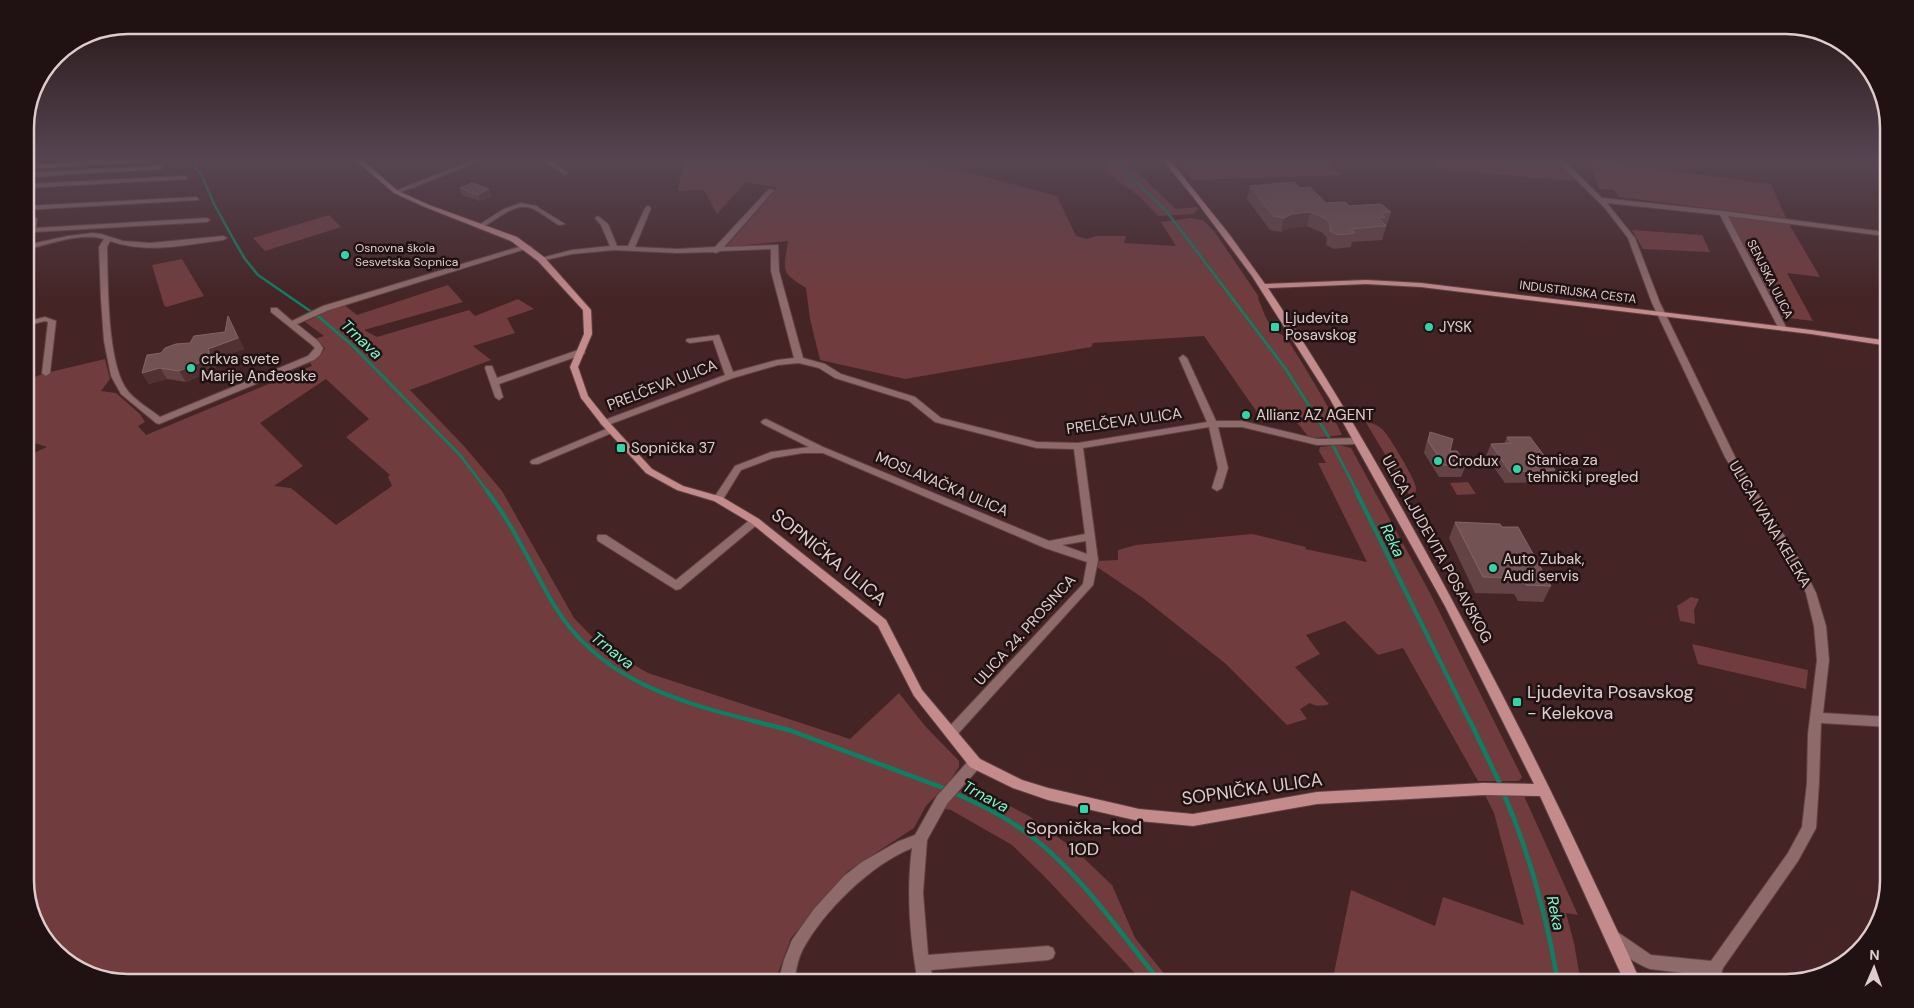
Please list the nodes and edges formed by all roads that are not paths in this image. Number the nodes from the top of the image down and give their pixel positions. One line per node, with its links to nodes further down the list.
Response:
1 (62, 206): 9 (street)
2 (431, 206): 16 (street, SOPNIČKA ULICA)
3 (523, 206): 16 (street)
4 (533, 206): 14 (street)
5 (757, 206): 24 (street)
6 (1202, 206): 26 (street, ULICA LJUDEVITA POSAVSKOG)
7 (1606, 206): 28 (street, ULICA IVANA KELEKA)
8 (1657, 206): 11 (street, SENJSKA ULICA)
9 (34, 208)
10 (648, 208): 23 (street)
11 (1723, 213): 17 (street, SENJSKA ULICA); 31 (street, SENJSKA ULICA)
12 (598, 218): 22 (street)
13 (207, 220): 15 (street)
14 (561, 224)
15 (34, 225)
16 (481, 226): 21 (street, SOPNIČKA ULICA)
17 (1880, 233)
18 (108, 238): 19 (street); 20 (street); 30 (street)
19 (223, 238)
20 (34, 246)
21 (528, 248): 25 (street, SOPNIČKA ULICA); 30 (street)
22 (614, 248): 23 (street); 25 (street)
23 (631, 248): 24 (street)
24 (716, 251): 36 (street)
25 (541, 259): 34 (street, SOPNIČKA ULICA)
26 (1264, 286): 28 (street, INDUSTRIJSKA CESTA); 45 (street, ULICA LJUDEVITA POSAVSKOG)
27 (274, 310): 30 (street)
28 (1662, 314): 31 (street, INDUSTRIJSKA CESTA); 56 (street, ULICA IVANA KELEKA)
29 (34, 322): 38 (street)
30 (291, 324)
31 (1783, 329): 33 (street, INDUSTRIJSKA CESTA)
32 (690, 341): 39 (street, PRELČEVA ULICA)
33 (1880, 343)
34 (580, 352): 40 (street); 44 (street, SOPNIČKA ULICA)
35 (1183, 358): 43 (street, PRELČEVA ULICA)
36 (799, 360): 39 (street, PRELČEVA ULICA); 46 (street, PRELČEVA ULICA)
37 (489, 368): 40 (street)
38 (46, 373)
39 (730, 376): 44 (street, PRELČEVA ULICA)
40 (495, 382): 41 (street)
41 (499, 397)
42 (766, 422): 47 (street, MOSLAVAČKA ULICA)
43 (1212, 424): 45 (street, PRELČEVA ULICA); 46 (street, PRELČEVA ULICA); 49 (street, PRELČEVA ULICA)
44 (608, 426): 48 (street); 50 (street, SOPNIČKA ULICA)
45 (1358, 441): 60 (street, ULICA LJUDEVITA POSAVSKOG)
46 (1078, 446): 52 (street, ULICA 24. PROSINCA)
47 (824, 450): 50 (street, MOSLAVAČKA ULICA); 54 (street, MOSLAVAČKA ULICA)
48 (535, 462)
49 (1217, 488)
50 (718, 499): 51 (street, SOPNIČKA ULICA)
51 (755, 522): 53 (street, SOPNIČKA ULICA); 58 (street, SOPNIČKA ULICA)
52 (1091, 536): 54 (street); 55 (street, ULICA 24. PROSINCA)
53 (602, 538)
54 (1049, 545): 55 (street, MOSLAVAČKA ULICA)
55 (1093, 560): 58 (street, ULICA 24. PROSINCA)
56 (1817, 718): 57 (street); 65 (street, ULICA IVANA KELEKA)
57 (1880, 722)
58 (951, 733): 59 (street, SOPNIČKA ULICA)
59 (976, 763): 60 (street, SOPNIČKA ULICA); 61 (street)
60 (1543, 790): 62 (street, ULICA LJUDEVITA POSAVSKOG)
61 (920, 838): 64 (street); 66 (street)
62 (1612, 935): 65 (street); 68 (street, ULICA LJUDEVITA POSAVSKOG)
63 (1048, 953): 64 (street)
64 (922, 963): 67 (street)
65 (1716, 969): 69 (street, ULICA IVANA KELEKA)
66 (789, 974)
67 (924, 974)
68 (1629, 974)
69 (1712, 974)

